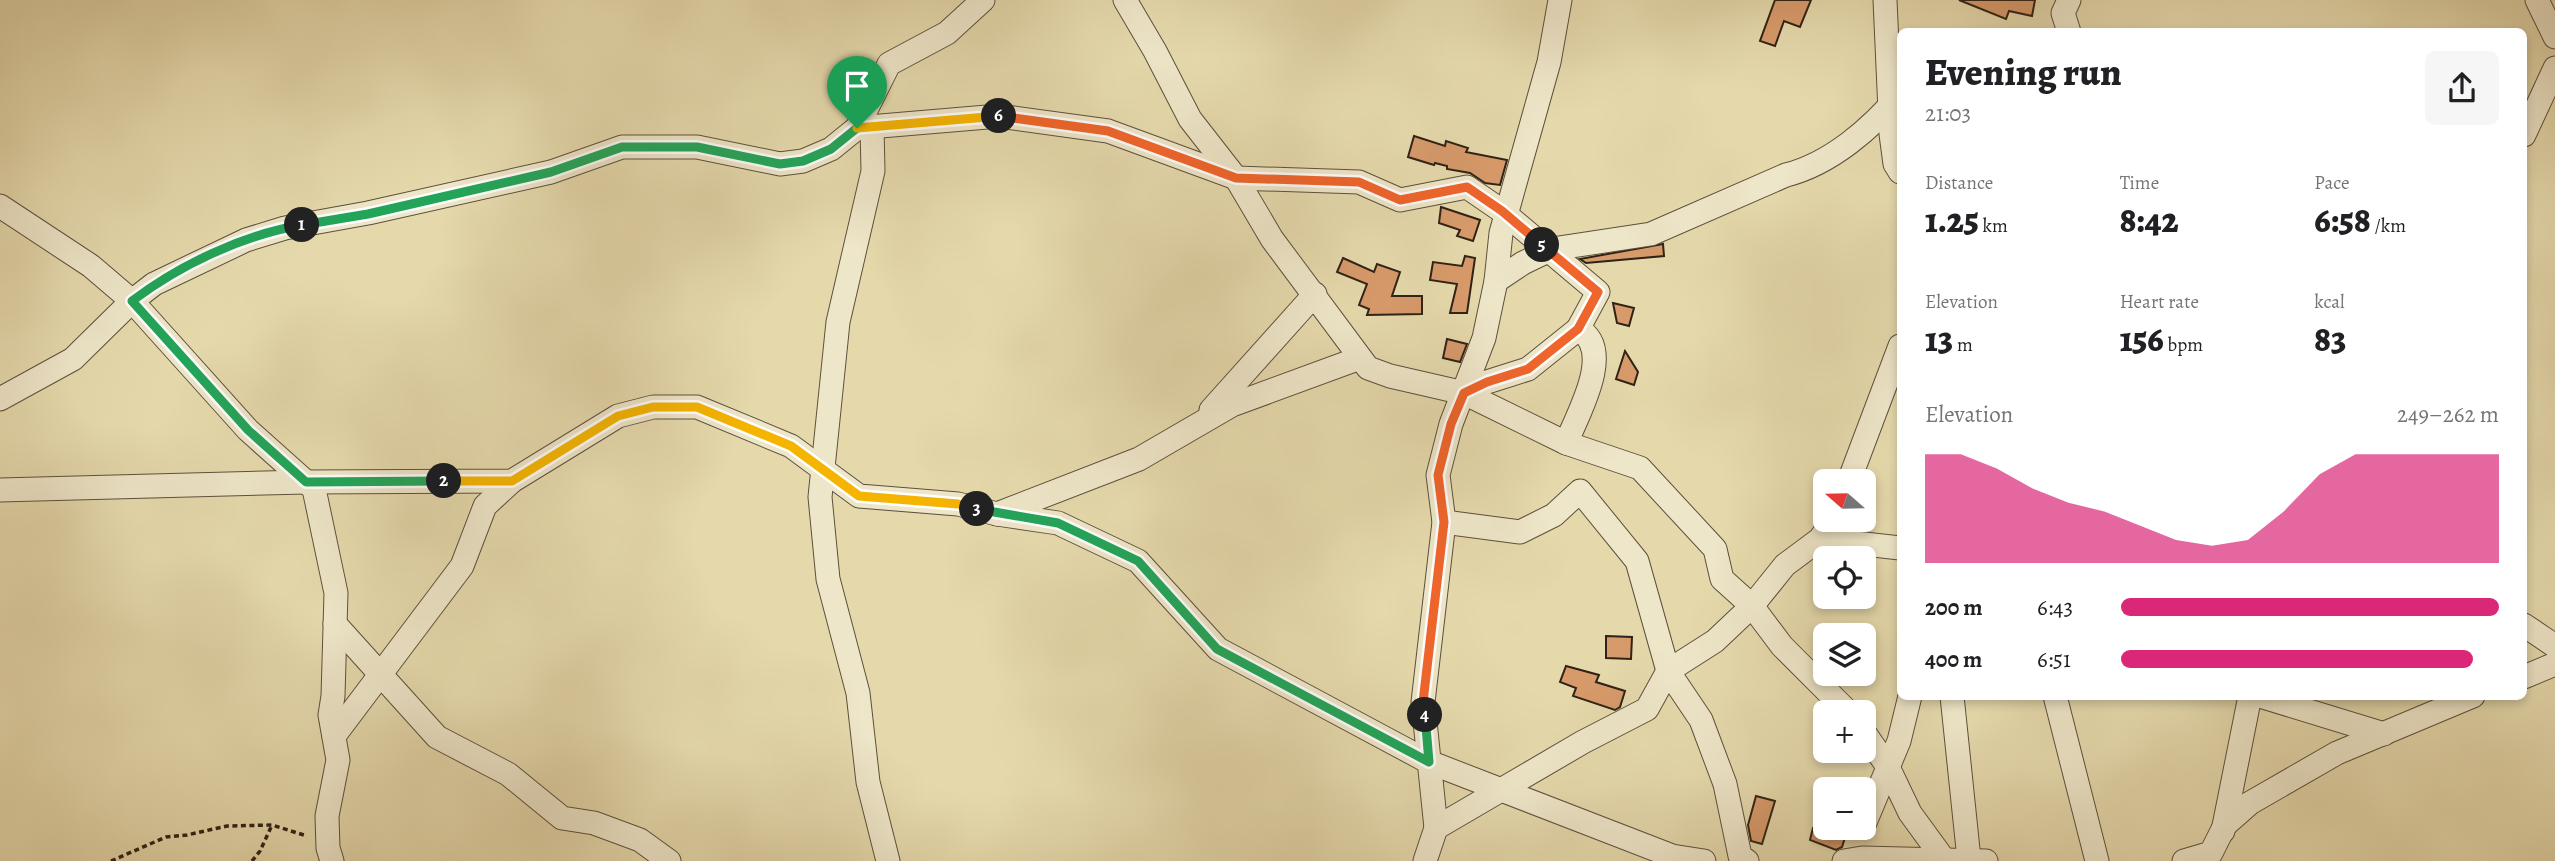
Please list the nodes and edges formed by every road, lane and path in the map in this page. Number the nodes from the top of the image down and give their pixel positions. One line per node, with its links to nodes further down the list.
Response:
1 (983, 0): 11 (street)
2 (1125, 0): 14 (street)
3 (1560, 0): 16 (street)
4 (2068, 0): 7 (street)
5 (2537, 0): 8 (street)
6 (1879, 3): 10 (street)
7 (2069, 28)
8 (2555, 37)
9 (2555, 68): 12 (street)
10 (1896, 99): 13 (street); 17 (street)
11 (864, 128): 14 (street); 20 (street); 29 (street)
12 (2527, 129)
13 (1897, 167)
14 (1236, 178): 16 (street); 19 (street)
15 (0, 206): 20 (street)
16 (1507, 215): 17 (street); 18 (street)
17 (1549, 251): 18 (street); 21 (street)
18 (1496, 281): 24 (street)
19 (1315, 294): 23 (street); 26 (street)
20 (132, 301): 25 (street); 31 (street)
21 (1578, 329): 24 (street); 27 (street)
22 (1897, 354): 28 (street)
23 (1360, 358): 24 (street); 26 (street)
24 (1464, 393): 27 (street); 34 (street)
25 (0, 398)
26 (1197, 425): 33 (street)
27 (1566, 443): 38 (street)
28 (1854, 469)
29 (823, 470): 30 (street); 33 (street); 70 (street)
30 (512, 481): 31 (street); 44 (street)
31 (306, 482): 32 (street); 39 (street)
32 (0, 490)
33 (997, 514): 56 (street)
34 (1444, 522): 43 (street); 56 (street)
35 (1824, 532): 38 (street)
36 (1839, 532): 37 (street)
37 (1897, 547)
38 (1752, 606): 43 (street); 46 (street)
39 (335, 624): 44 (street); 54 (street)
40 (2527, 627): 41 (street)
41 (2555, 646)
42 (2555, 664): 45 (street)
43 (1668, 671): 58 (street); 73 (street)
44 (380, 673): 54 (street); 69 (street)
45 (2527, 676)
46 (1836, 700)
47 (1909, 700): 57 (street)
48 (1953, 700): 66 (street)
49 (2056, 700): 75 (street)
50 (2249, 700): 61 (street)
51 (2273, 700): 53 (street)
52 (2464, 700): 53 (street)
53 (2384, 734): 61 (street)
54 (334, 736): 64 (street)
55 (1876, 750): 57 (street)
56 (1429, 762): 58 (street); 62 (street)
57 (1888, 767): 59 (street); 74 (street)
58 (1501, 790): 62 (street); 72 (street)
59 (1876, 795)
60 (272, 825): 64 (path); 67 (path); 68 (path)
61 (2225, 825): 76 (street); 77 (street)
62 (1436, 828): 71 (street)
63 (1856, 840): 65 (street)
64 (330, 855)
65 (1847, 860): 74 (street)
66 (1978, 860): 74 (street)
67 (111, 861)
68 (251, 861)
69 (669, 861)
70 (888, 861)
71 (1425, 861)
72 (1704, 861)
73 (1747, 861)
74 (1945, 861)
75 (2097, 861)
76 (2184, 861)
77 (2215, 861)

